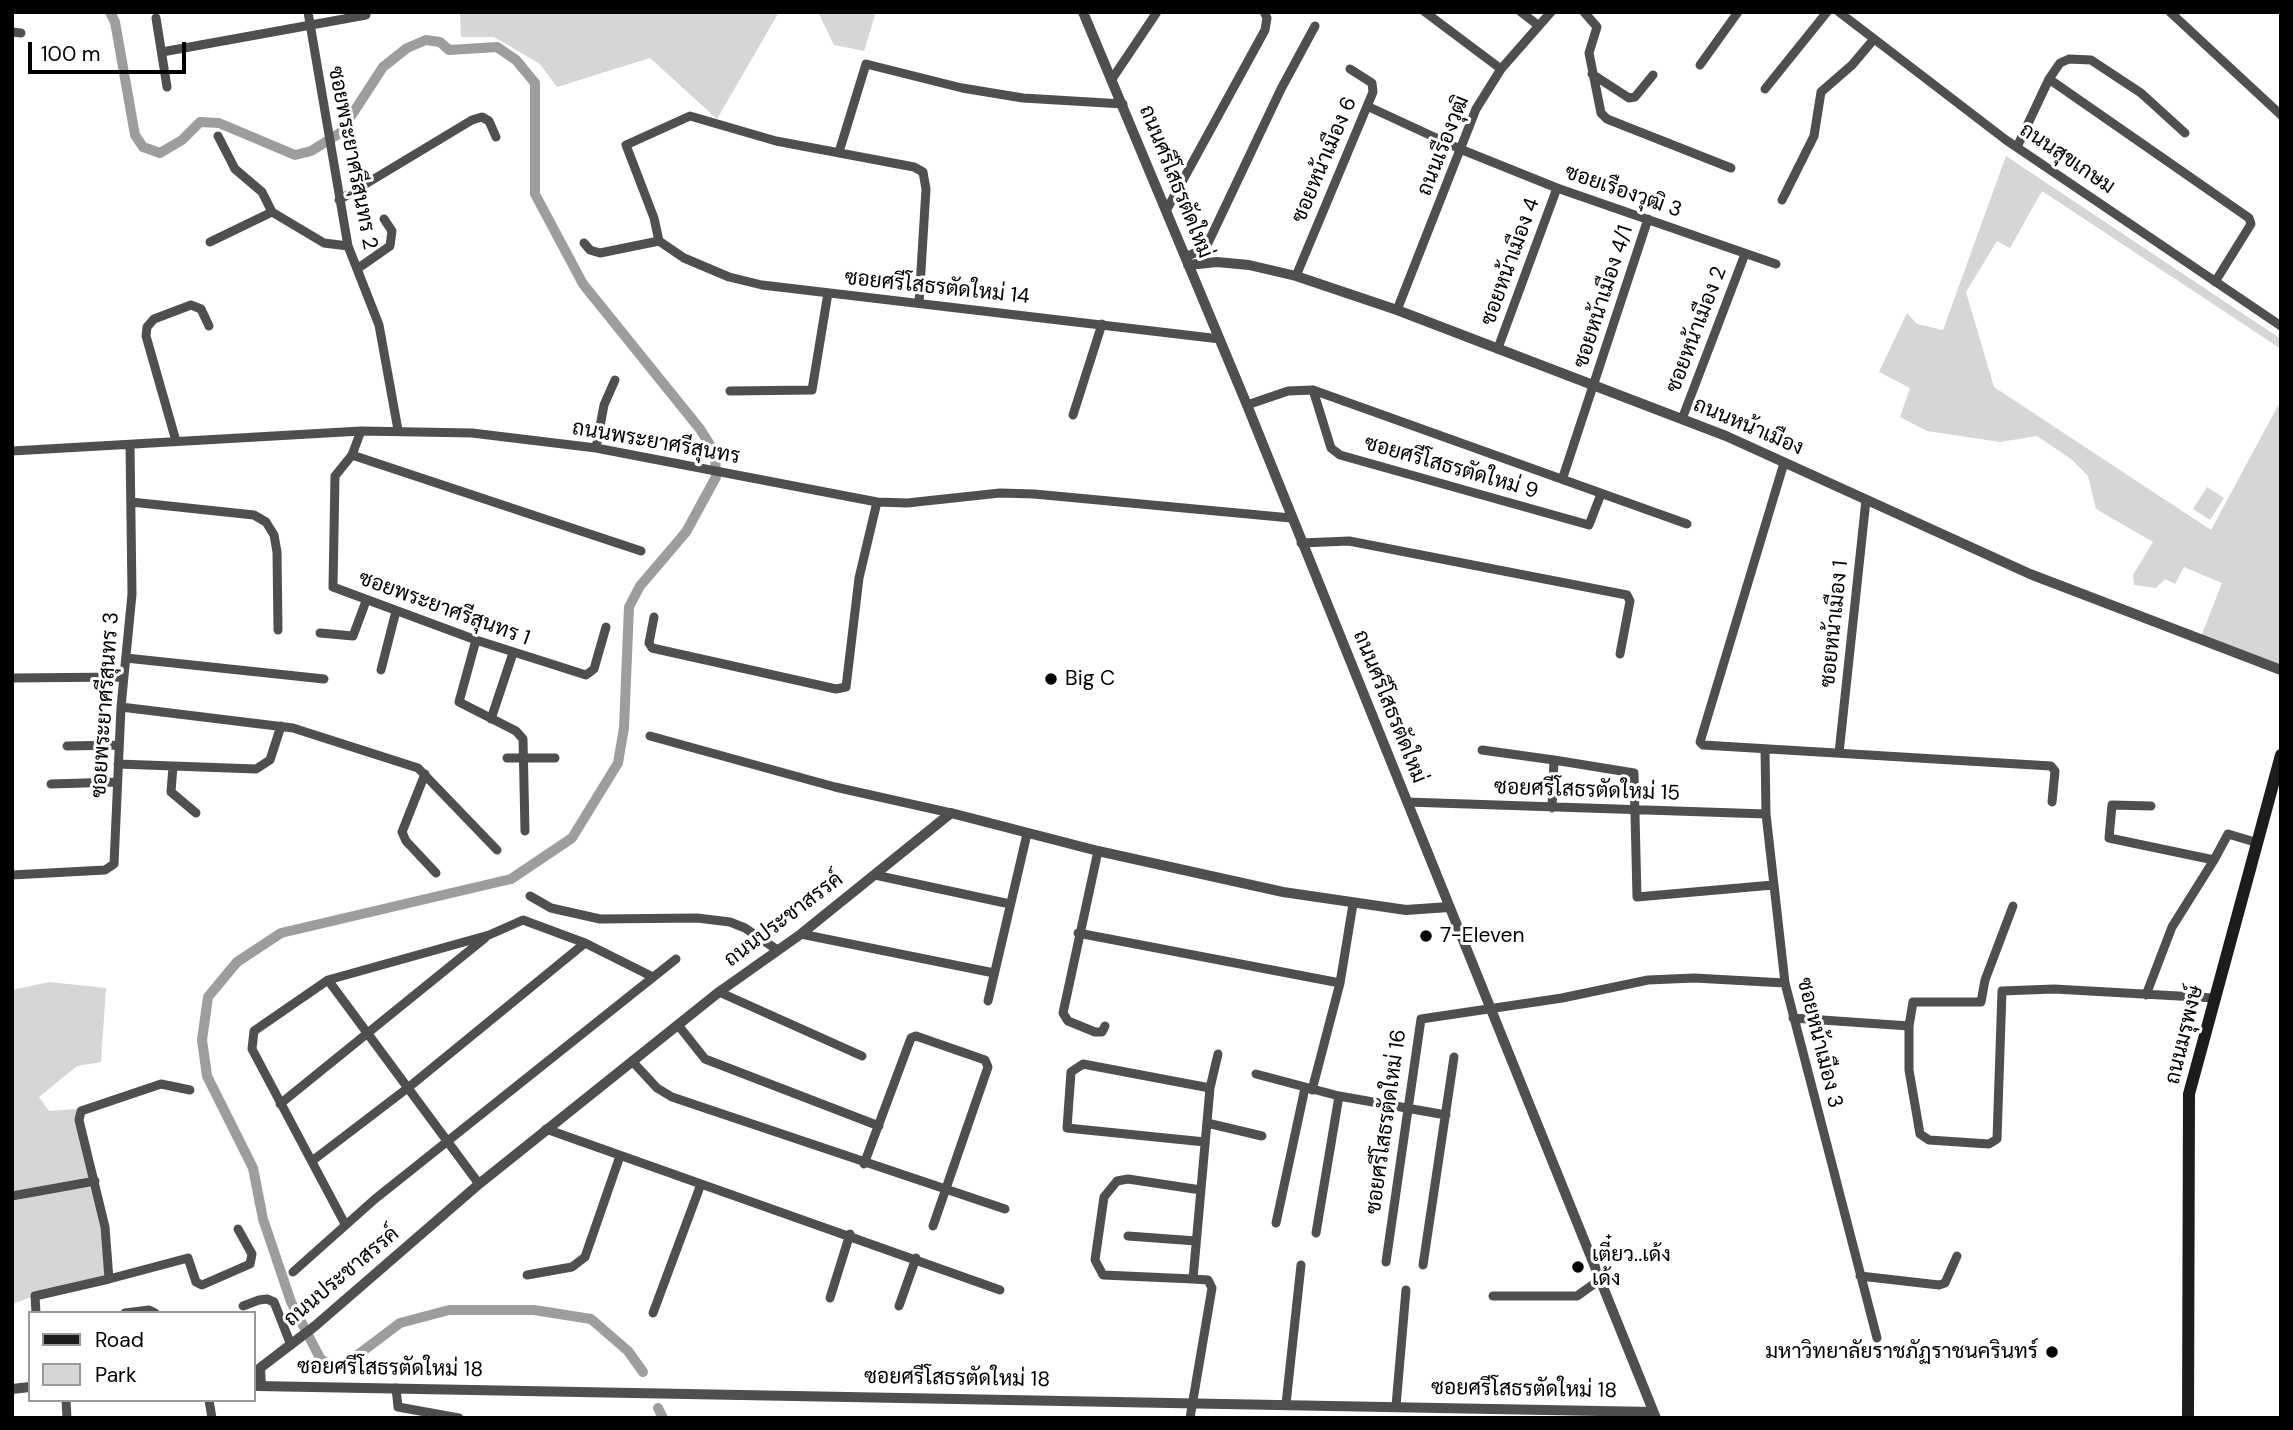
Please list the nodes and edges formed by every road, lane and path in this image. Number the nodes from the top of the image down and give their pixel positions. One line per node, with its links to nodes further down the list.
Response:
1 (308, 12): 15 (street, ซอยพระยาศรีสุนทร 2)
2 (1083, 12): 25 (street, ถนนศรีโสธรตัดใหม่)
3 (1157, 12): 25 (street)
4 (1264, 12): 42 (street)
5 (1425, 12): 22 (street)
6 (1521, 12): 17 (street)
7 (1550, 12): 17 (street, ถนนเรืองวุฒิ)
8 (1584, 12): 23 (street)
9 (1738, 12): 20 (street)
10 (1827, 12): 28 (street)
11 (1839, 12): 18 (street, ถนนสุขเกษม)
12 (2170, 12): 31 (street)
13 (366, 15): 15 (street)
14 (156, 18): 19 (street)
15 (310, 25): 19 (street); 41 (street, ซอยพระยาศรีสุนทร 2)
16 (1315, 26): 51 (street)
17 (1538, 26): 22 (street, ถนนเรืองวุฒิ)
18 (1874, 39): 35 (street, ถนนสุขเกษม); 40 (street)
19 (162, 52): 27 (street)
20 (1700, 65)
21 (1350, 69): 30 (street, ซอยหน้าเมือง 6)
22 (1501, 69): 36 (street, ถนนเรืองวุฒิ)
23 (1592, 74): 24 (street); 38 (street)
24 (1653, 75)
25 (1112, 79): 29 (street, ถนนศรีโสธรตัดใหม่)
26 (2049, 79): 32 (street); 35 (street); 55 (street)
27 (167, 87)
28 (1765, 89)
29 (1123, 104): 37 (street); 42 (street, ถนนศรีโสธรตัดใหม่)
30 (1367, 106): 36 (street, ซอยเรืองวุฒิ 3); 54 (street, ซอยหน้าเมือง 6)
31 (2281, 115)
32 (2186, 133)
33 (218, 136): 43 (street)
34 (496, 137): 41 (street)
35 (2017, 147): 55 (street, ถนนสุขเกษม)
36 (1460, 149): 39 (street, ซอยเรืองวุฒิ 3); 58 (street, ถนนเรืองวุฒิ)
37 (839, 152): 46 (street); 57 (street)
38 (1731, 168)
39 (1557, 188): 45 (street, ซอยเรืองวุฒิ 3); 63 (street, ซอยหน้าเมือง 4)
40 (1782, 200)
41 (340, 201): 49 (street, ซอยพระยาศรีสุนทร 2)
42 (1166, 211): 51 (street, ถนนศรีโสธรตัดใหม่)
43 (272, 212): 47 (street); 49 (street)
44 (384, 219): 53 (street)
45 (1648, 219): 50 (street, ซอยเรืองวุฒิ 3); 65 (street, ซอยหน้าเมือง 4/1)
46 (659, 241): 48 (street); 56 (street, ซอยศรีโสธรตัดใหม่ 14)
47 (210, 242)
48 (583, 243)
49 (348, 246): 53 (street, ซอยพระยาศรีสุนทร 2)
50 (1745, 254): 52 (street, ซอยเรืองวุฒิ 3); 70 (street, ซอยหน้าเมือง 2)
51 (1186, 261): 54 (street, ถนนหน้าเมือง); 62 (street, ถนนศรีโสธรตัดใหม่)
52 (1776, 264)
53 (357, 269): 71 (street, ซอยพระยาศรีสุนทร 2)
54 (1296, 276): 58 (street, ถนนหน้าเมือง)
55 (2215, 282): 61 (street, ถนนสุขเกษม)
56 (828, 293): 57 (street, ซอยศรีโสธรตัดใหม่ 14); 67 (street)
57 (919, 303): 59 (street, ซอยศรีโสธรตัดใหม่ 14)
58 (1397, 310): 63 (street, ถนนหน้าเมือง)
59 (1102, 324): 62 (street, ซอยศรีโสธรตัดใหม่ 14); 69 (street)
60 (209, 326): 73 (street)
61 (2281, 326)
62 (1220, 339): 68 (street, ถนนศรีโสธรตัดใหม่)
63 (1498, 348): 65 (street, ถนนหน้าเมือง)
64 (615, 380): 75 (street)
65 (1594, 386): 70 (street, ถนนหน้าเมือง); 79 (street, ซอยหน้าเมือง 4/1)
66 (1313, 390): 68 (street, ซอยศรีโสธรตัดใหม่ 9); 79 (street, ซอยศรีโสธรตัดใหม่ 9); 80 (street, ซอยศรีโสธรตัดใหม่ 9)
67 (730, 391)
68 (1247, 405): 84 (street, ถนนศรีโสธรตัดใหม่)
69 (1073, 415)
70 (1682, 419): 78 (street, ถนนหน้าเมือง)
71 (397, 430): 72 (street, ถนนพระยาศรีสุนทร); 75 (street, ถนนพระยาศรีสุนทร)
72 (361, 431): 73 (street, ถนนพระยาศรีสุนทร); 77 (street, ซอยพระยาศรีสุนทร 1)
73 (176, 441): 74 (street, ถนนพระยาศรีสุนทร)
74 (130, 445): 76 (street, ถนนพระยาศรีสุนทร); 82 (street, ซอยพระยาศรีสุนทร 3)
75 (596, 448): 83 (street, ถนนพระยาศรีสุนทร)
76 (12, 451)
77 (352, 454): 87 (street); 88 (street, ซอยพระยาศรีสุนทร 1)
78 (1784, 463): 81 (street, ถนนหน้าเมือง); 109 (street)
79 (1563, 477): 80 (street, ซอยศรีโสธรตัดใหม่ 9)
80 (1601, 494): 85 (street, ซอยศรีโสธรตัดใหม่ 9)
81 (1866, 500): 99 (street, ถนนหน้าเมือง); 111 (street, ซอยหน้าเมือง 1)
82 (131, 502): 92 (street); 97 (street, ซอยพระยาศรีสุนทร 3)
83 (877, 502): 84 (street, ถนนพระยาศรีสุนทร); 90 (street)
84 (1292, 518): 86 (street, ถนนศรีโสธรตัดใหม่)
85 (1687, 524)
86 (1301, 543): 96 (street); 122 (street, ถนนศรีโสธรตัดใหม่)
87 (641, 551)
88 (366, 601): 89 (street, ซอยพระยาศรีสุนทร 1); 93 (street)
89 (396, 611): 94 (street, ซอยพระยาศรีสุนทร 1); 98 (street)
90 (654, 617)
91 (606, 626): 95 (street, ซอยพระยาศรีสุนทร 1)
92 (278, 630)
93 (320, 633)
94 (476, 640): 95 (street, ซอยพระยาศรีสุนทร 1); 104 (street)
95 (513, 653): 104 (street)
96 (1620, 654)
97 (126, 658): 100 (street, ซอยพระยาศรีสุนทร 3); 102 (street)
98 (381, 670)
99 (2281, 670)
100 (124, 677): 101 (street); 103 (street, ซอยพระยาศรีสุนทร 3)
101 (12, 678)
102 (324, 679)
103 (121, 707): 105 (street); 107 (street, ซอยพระยาศรีสุนทร 3)
104 (491, 719): 114 (street)
105 (281, 726): 118 (street); 119 (street)
106 (650, 736): 128 (street)
107 (119, 745): 108 (street); 117 (street, ซอยพระยาศรีสุนทร 3)
108 (67, 746)
109 (1765, 749): 111 (street); 129 (street, ซอยหน้าเมือง 3)
110 (1482, 750): 116 (street)
111 (1839, 753): 123 (street)
112 (2281, 755): 132 (main road, ถนนมรุพงษ์)
113 (508, 758): 114 (street)
114 (523, 758): 115 (street); 130 (street)
115 (555, 758)
116 (1554, 760): 125 (street); 126 (street)
117 (118, 764): 118 (street); 120 (street, ซอยพระยาศรีสุนทร 3)
118 (173, 766): 127 (street)
119 (425, 774): 133 (street); 136 (street)
120 (117, 782): 121 (street); 137 (street, ซอยพระยาศรีสุนทร 3)
121 (51, 784)
122 (1407, 802): 125 (street, ซอยศรีโสธรตัดใหม่ 15); 144 (street, ถนนศรีโสธรตัดใหม่)
123 (2052, 802)
124 (2151, 806): 135 (street)
125 (1552, 808): 126 (street, ซอยศรีโสธรตัดใหม่ 15)
126 (1635, 811): 129 (street, ซอยศรีโสธรตัดใหม่ 15); 139 (street)
127 (196, 813)
128 (951, 813): 131 (street); 138 (street, ถนนประชาสรรค์)
129 (1766, 814): 139 (street, ซอยหน้าเมือง 3)
130 (525, 831)
131 (1027, 834): 134 (street); 141 (street)
132 (2255, 842): 135 (street); 160 (main road, ถนนมรุพงษ์)
133 (497, 850)
134 (1098, 851): 142 (street); 145 (street)
135 (2214, 860): 159 (street)
136 (436, 873)
137 (12, 875)
138 (875, 875): 141 (street); 146 (street, ถนนประชาสรรค์)
139 (1773, 885): 155 (street, ซอยหน้าเมือง 3)
140 (530, 896): 149 (street)
141 (1010, 904): 151 (street)
142 (1353, 904): 144 (street); 154 (street)
143 (2013, 906): 156 (street)
144 (1449, 907): 162 (street, ถนนศรีโสธรตัดใหม่)
145 (1078, 933): 154 (street); 165 (street)
146 (801, 934): 149 (street, ถนนประชาสรรค์); 151 (street)
147 (489, 935): 148 (street); 153 (street); 167 (street)
148 (585, 943): 152 (street); 173 (street)
149 (776, 949): 158 (street, ถนนประชาสรรค์)
150 (676, 958): 152 (street)
151 (994, 973): 161 (street)
152 (651, 976): 185 (street)
153 (328, 980): 167 (street); 178 (street)
154 (1340, 983): 175 (street)
155 (1785, 983): 162 (street); 163 (street, ซอยหน้าเมือง 3)
156 (1983, 991): 157 (street); 166 (street)
157 (2002, 991): 159 (street); 166 (street)
158 (719, 992): 164 (street, ถนนประชาสรรค์); 169 (street)
159 (2146, 995): 160 (street)
160 (2214, 998): 235 (main road, ถนนมรุพงษ์)
161 (988, 1001)
162 (1494, 1009): 179 (street, ซอยศรีโสธรตัดใหม่ 16); 215 (street, ถนนศรีโสธรตัดใหม่)
163 (1793, 1018): 166 (street); 212 (street, ซอยหน้าเมือง 3)
164 (678, 1025): 171 (street, ถนนประชาสรรค์); 182 (street)
165 (1105, 1026)
166 (1909, 1026)
167 (369, 1033): 173 (street); 178 (street)
168 (1218, 1054): 174 (street)
169 (862, 1056)
170 (1454, 1057): 180 (street)
171 (632, 1061): 183 (street, ถนนประชาสรรค์); 189 (street)
172 (1256, 1074): 175 (street)
173 (409, 1087): 185 (street); 188 (street)
174 (1210, 1088): 181 (street); 186 (street)
175 (1308, 1089): 177 (street); 197 (street)
176 (190, 1090): 190 (street)
177 (1339, 1096): 179 (street); 201 (street)
178 (280, 1104): 188 (street)
179 (1407, 1109): 180 (street); 207 (street, ซอยศรีโสธรตัดใหม่ 16)
180 (1446, 1115): 209 (street)
181 (1206, 1123): 184 (street); 186 (street)
182 (879, 1126): 189 (street); 193 (street)
183 (546, 1129): 187 (street); 191 (street, ถนนประชาสรรค์)
184 (1262, 1136)
185 (448, 1140): 191 (street); 198 (street)
186 (1205, 1142): 194 (street)
187 (620, 1156): 192 (street); 211 (street)
188 (312, 1161): 198 (street)
189 (864, 1164): 193 (street)
190 (95, 1181): 195 (street); 213 (street)
191 (479, 1184): 225 (street, ถนนประชาสรรค์)
192 (701, 1184): 202 (street); 223 (street)
193 (947, 1189): 196 (street); 199 (street)
194 (1201, 1191): 204 (street); 214 (street)
195 (12, 1196)
196 (1005, 1209)
197 (1276, 1223)
198 (345, 1224): 210 (street)
199 (933, 1226)
200 (238, 1229): 213 (street)
201 (1316, 1233)
202 (850, 1234): 206 (street); 219 (street)
203 (1128, 1236): 204 (street)
204 (1196, 1241): 214 (street)
205 (1957, 1256): 212 (street)
206 (916, 1258): 216 (street); 221 (street)
207 (1386, 1262)
208 (1301, 1265): 229 (street)
209 (1423, 1265)
210 (293, 1272)
211 (527, 1275)
212 (1860, 1276): 224 (street, ซอยหน้าเมือง 3)
213 (109, 1279): 222 (street)
214 (1193, 1279): 228 (street)
215 (1601, 1279): 218 (street); 232 (street, ถนนศรีโสธรตัดใหม่)
216 (1000, 1290)
217 (1406, 1290): 230 (street)
218 (1493, 1296)
219 (830, 1298)
220 (243, 1306): 225 (street)
221 (899, 1306)
222 (36, 1311)
223 (653, 1313)
224 (1877, 1338)
225 (294, 1343): 226 (street, ถนนประชาสรรค์)
226 (257, 1386): 227 (street, ซอยศรีโสธรตัดใหม่ 18)
227 (396, 1388): 228 (street, ซอยศรีโสธรตัดใหม่ 18); 233 (street)
228 (1195, 1403): 229 (street, ซอยศรีโสธรตัดใหม่ 18); 234 (street)
229 (1286, 1404): 230 (street, ซอยศรีโสธรตัดใหม่ 18)
230 (1396, 1406): 231 (street, ซอยศรีโสธรตัดใหม่ 18)
231 (1537, 1413): 232 (street, ซอยศรีโสธรตัดใหม่ 18)
232 (1655, 1415)
233 (456, 1417)
234 (1190, 1418)
235 (2188, 1418)

